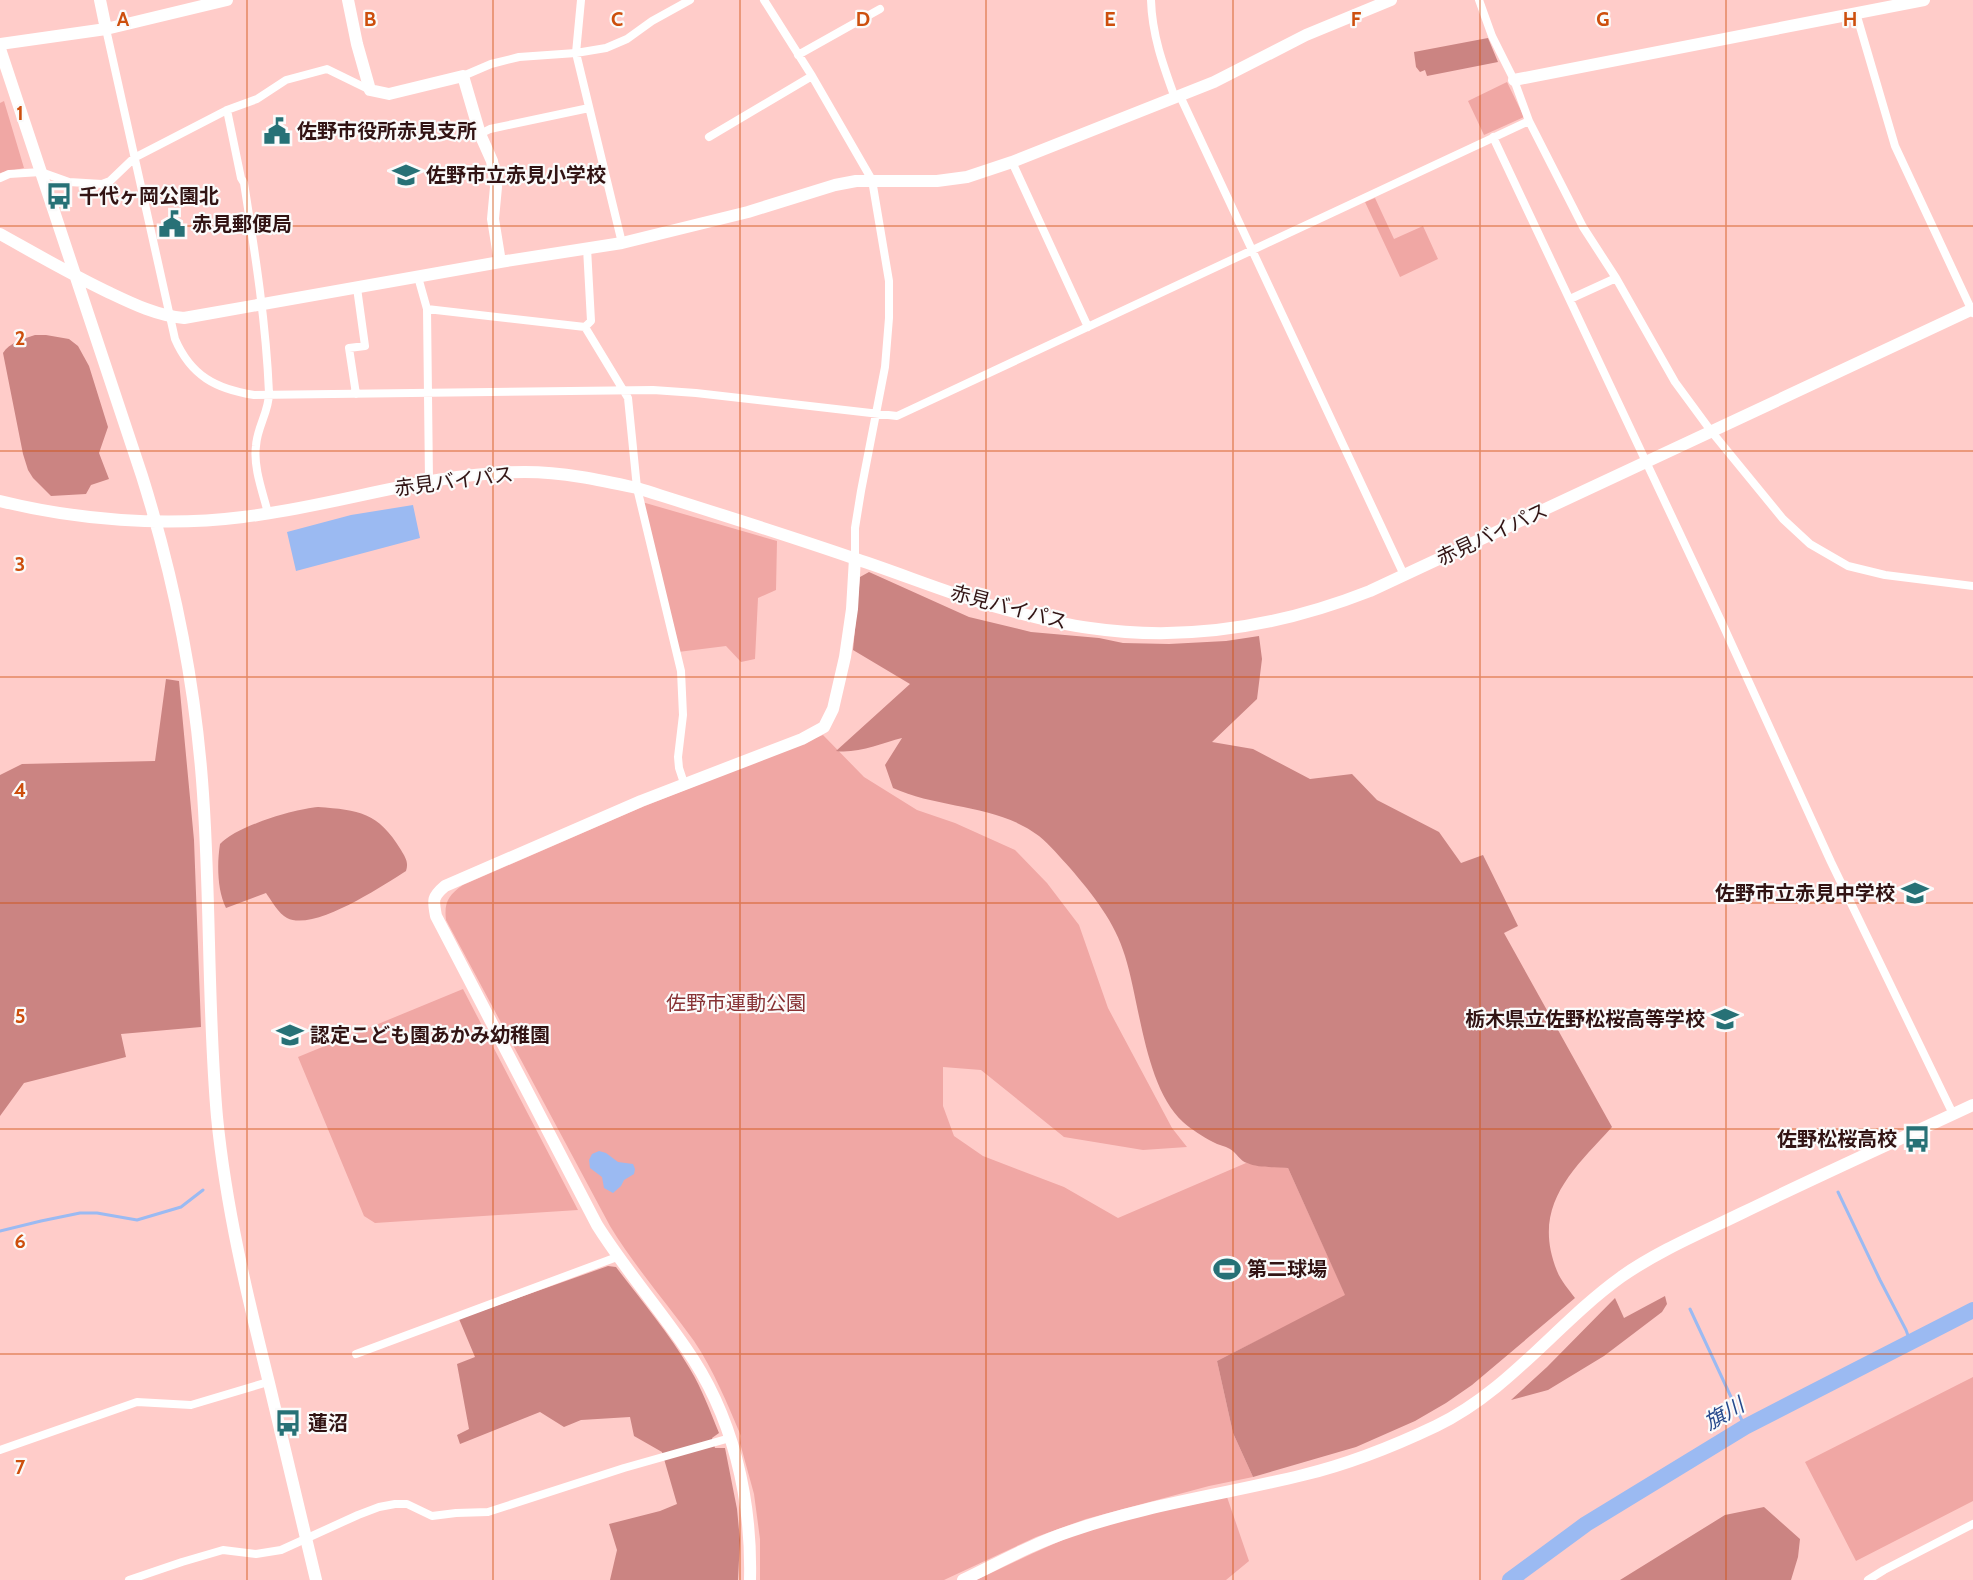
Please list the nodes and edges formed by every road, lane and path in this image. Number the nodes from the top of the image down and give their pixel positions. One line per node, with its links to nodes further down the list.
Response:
1 (100, 0): 14 (street)
2 (227, 0): 11 (street)
3 (348, 0): 22 (street)
4 (581, 0): 17 (street)
5 (690, 0): 17 (street)
6 (764, 0): 18 (street)
7 (1150, 0): 23 (street)
8 (1391, 0): 23 (street)
9 (1479, 0): 21 (street)
10 (1924, 0): 13 (street)
11 (212, 2): 14 (street)
12 (880, 9): 18 (street)
13 (1856, 13): 21 (street); 47 (street)
14 (106, 29): 15 (street); 30 (street)
15 (0, 44)
16 (0, 49): 32 (street)
17 (576, 53): 19 (street); 24 (street)
18 (798, 55): 20 (street)
19 (463, 76): 22 (street); 27 (street)
20 (812, 76): 28 (street); 34 (street)
21 (1514, 80): 26 (street)
22 (370, 90): 25 (street)
23 (1178, 97): 31 (street); 38 (street)
24 (589, 108): 27 (street); 36 (street)
25 (227, 110): 30 (street); 45 (street)
26 (1529, 121): 29 (street); 42 (street)
27 (480, 134): 39 (street)
28 (709, 137)
29 (1493, 137): 38 (street); 44 (street)
30 (134, 158): 32 (street); 48 (street)
31 (1012, 162): 34 (street); 50 (street)
32 (41, 172): 33 (street); 40 (street)
33 (0, 178)
34 (872, 180): 36 (street); 55 (street)
35 (0, 234): 40 (street)
36 (622, 243): 37 (street)
37 (587, 249): 39 (street); 49 (street)
38 (1253, 251): 50 (street); 64 (street)
39 (500, 262): 41 (street)
40 (76, 277): 48 (street); 62 (street)
41 (418, 277): 43 (street); 46 (street)
42 (1616, 278): 44 (street); 56 (street)
43 (357, 288): 45 (street); 53 (street)
44 (1570, 299): 57 (street)
45 (263, 304): 48 (street); 54 (street)
46 (427, 309): 49 (street); 52 (street)
47 (1972, 311): 56 (street, 赤見バイパス)
48 (169, 317): 54 (street)
49 (585, 327): 51 (street)
50 (1088, 327): 55 (street)
51 (623, 391): 52 (street); 55 (street); 59 (street)
52 (428, 392): 53 (street); 58 (street)
53 (356, 394): 54 (street)
54 (269, 396): 61 (street)
55 (876, 414): 63 (street)
56 (1711, 431): 57 (street, 赤見バイパス); 65 (street)
57 (1645, 462): 64 (street, 赤見バイパス); 68 (street)
58 (429, 481): 59 (street, 赤見バイパス); 61 (street, 赤見バイパス)
59 (637, 488): 63 (street, 赤見バイパス); 66 (street)
60 (0, 501): 62 (street, 赤見バイパス)
61 (268, 513): 62 (street, 赤見バイパス)
62 (156, 522): 71 (street)
63 (855, 558): 64 (street, 赤見バイパス); 66 (street)
64 (1404, 575)
65 (1973, 586)
66 (684, 783): 69 (street)
67 (1973, 1105): 68 (street)
68 (1953, 1114): 79 (street)
69 (617, 1257): 70 (street); 72 (street)
70 (356, 1354)
71 (268, 1382): 73 (street); 75 (street)
72 (730, 1438): 75 (street); 78 (street)
73 (0, 1450)
74 (1973, 1524): 80 (street)
75 (306, 1539): 76 (street); 77 (street)
76 (129, 1580)
77 (315, 1580)
78 (750, 1580)
79 (963, 1580)
80 (1868, 1580)

